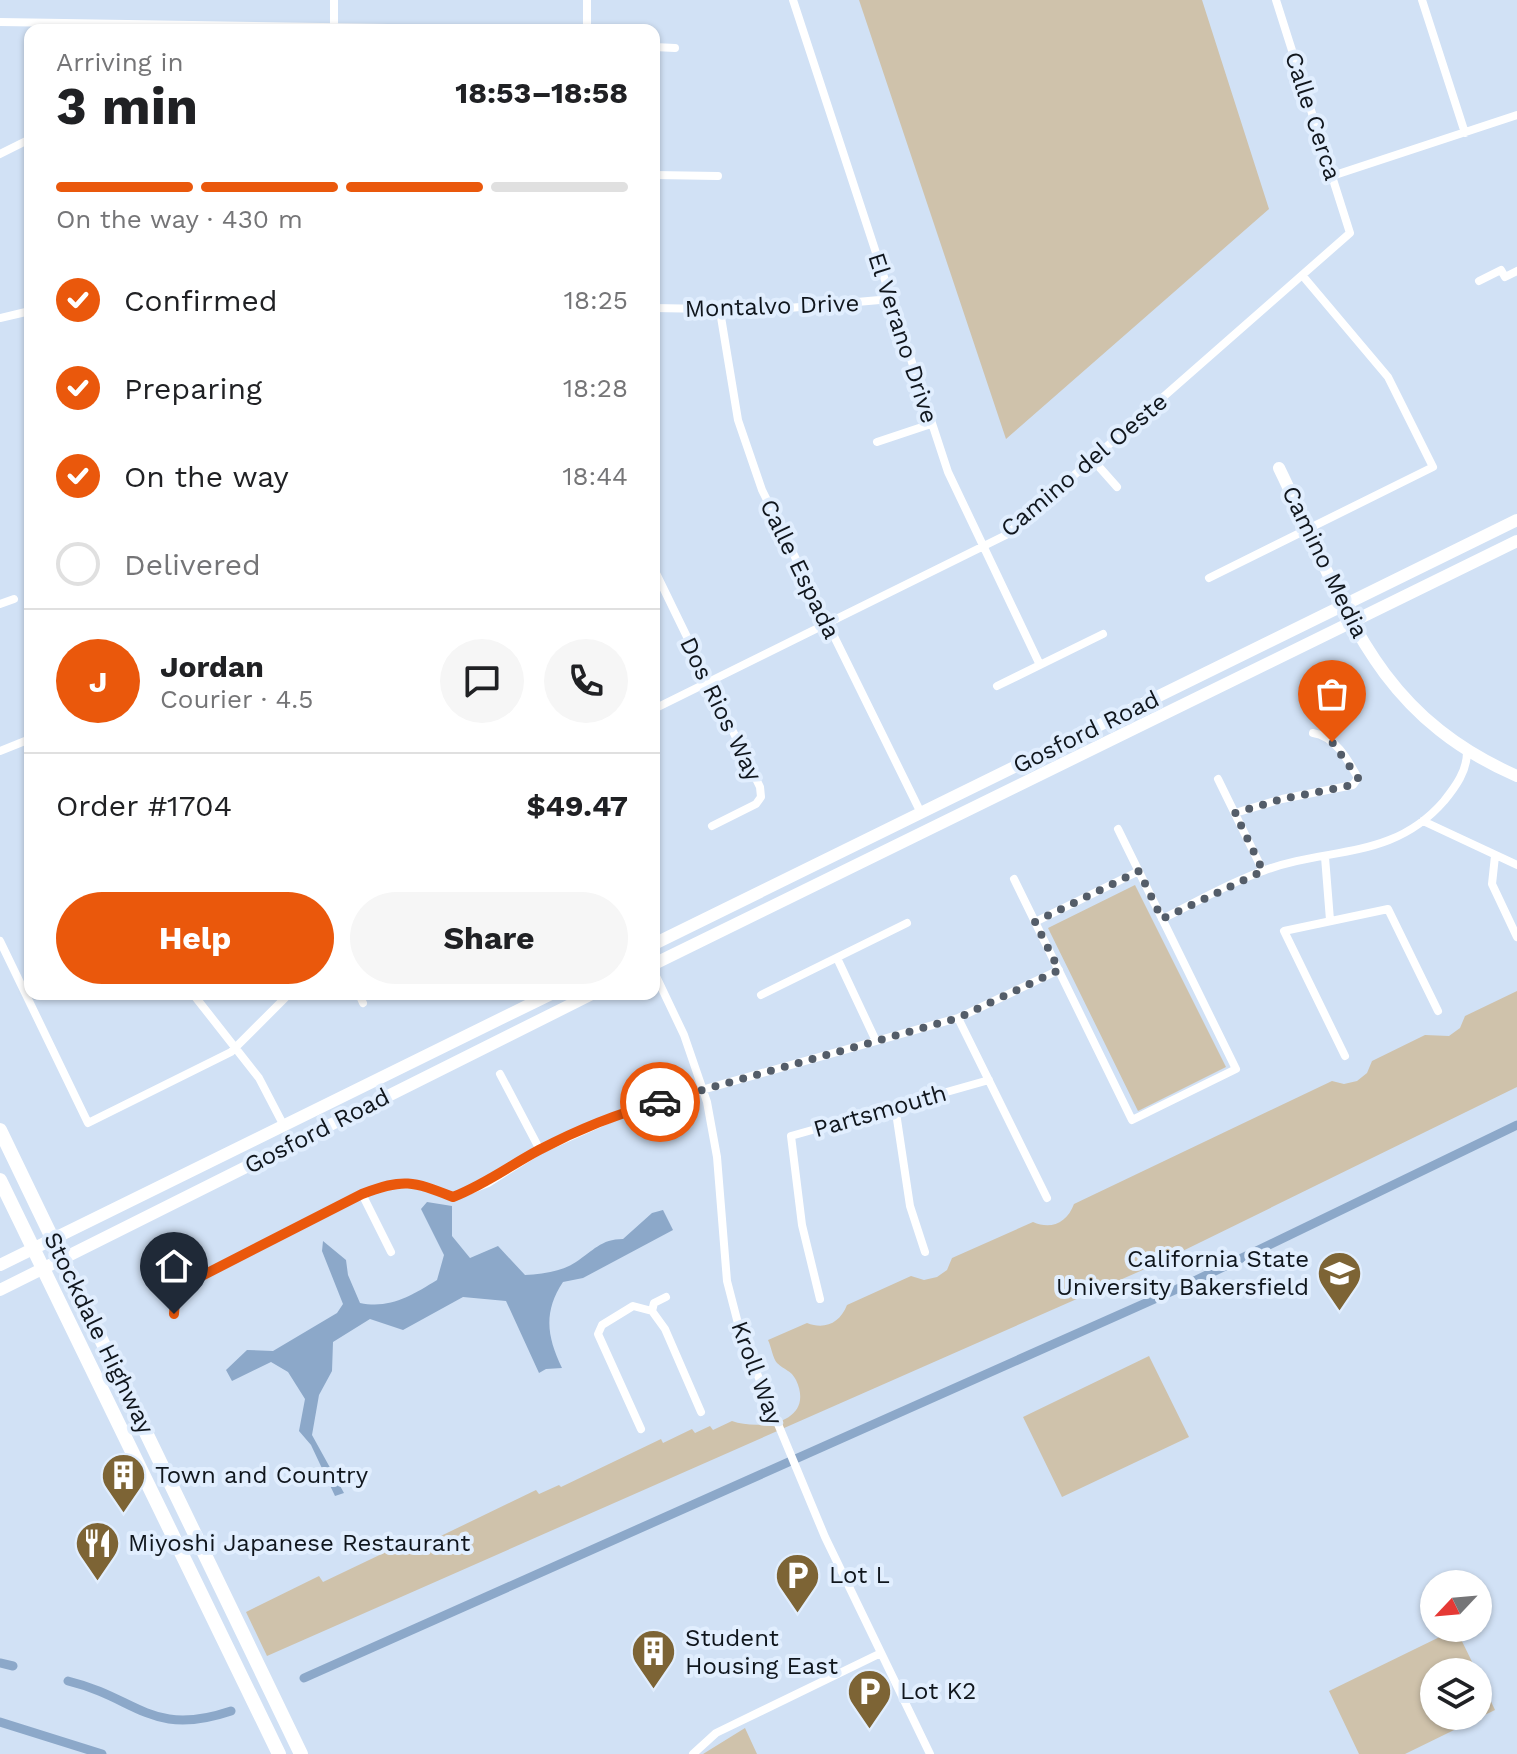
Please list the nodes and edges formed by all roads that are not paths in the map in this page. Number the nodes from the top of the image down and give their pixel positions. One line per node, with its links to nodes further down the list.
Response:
1 (334, 0): 8 (street)
2 (587, 0): 9 (street)
3 (793, 0): 23 (street, El Verano Drive)
4 (1276, 0): 18 (street, Calle Cerca)
5 (1422, 0): 13 (street)
6 (0, 22): 7 (street)
7 (54, 24)
8 (334, 24)
9 (587, 24)
10 (660, 47): 11 (street)
11 (675, 48)
12 (1517, 115): 13 (street)
13 (1465, 133): 18 (street)
14 (24, 142): 15 (street)
15 (0, 154)
16 (660, 175): 17 (street)
17 (718, 176)
18 (1332, 176): 19 (street, Calle Cerca)
19 (1350, 233): 21 (street, Camino del Oeste)
20 (1517, 271): 22 (street)
21 (1302, 275): 30 (street, Camino del Oeste); 34 (street)
22 (1479, 281)
23 (891, 299): 25 (street, Montalvo Drive); 28 (street, El Verano Drive)
24 (660, 308): 25 (street, Montalvo Drive)
25 (720, 311): 43 (street, Calle Espada)
26 (24, 312): 27 (street)
27 (0, 318)
28 (931, 424): 29 (street); 36 (street, El Verano Drive)
29 (877, 442)
30 (1093, 460): 32 (street); 36 (street, Camino del Oeste)
31 (1279, 468): 34 (main road, Camino Media)
32 (1117, 487)
33 (1517, 520): 41 (main road, Gosford Road)
34 (1308, 529): 37 (street); 41 (main road, Camino Media)
35 (1517, 541): 42 (main road, Gosford Road)
36 (982, 547): 43 (street, Camino del Oeste); 45 (street, El Verano Drive)
37 (1209, 578)
38 (660, 581): 46 (street, Dos Rios Way)
39 (14, 599): 40 (street)
40 (0, 604)
41 (1345, 606): 42 (main road, Camino Media); 55 (main road, Gosford Road)
42 (1353, 622): 52 (main road, Camino Media); 75 (main road, Gosford Road)
43 (827, 623): 46 (street, Camino del Oeste); 55 (street, Calle Espada)
44 (1103, 634): 45 (street)
45 (1040, 665): 47 (street)
46 (709, 681): 48 (street, Camino del Oeste); 58 (street, Dos Rios Way)
47 (997, 686)
48 (660, 706)
49 (1313, 733): 56 (street)
50 (24, 741): 51 (street)
51 (0, 751)
52 (1467, 752): 53 (main road, Camino Media); 57 (street)
53 (1517, 776)
54 (1218, 779): 56 (street)
55 (921, 813): 72 (main road, Gosford Road)
56 (1235, 813): 64 (street)
57 (1423, 821): 60 (street); 61 (street)
58 (712, 826)
59 (1118, 829): 63 (street)
60 (1495, 856): 62 (street); 70 (street)
61 (1325, 857): 64 (street); 67 (street)
62 (1517, 865)
63 (1139, 871): 66 (street); 68 (street)
64 (1263, 871): 66 (street)
65 (1014, 879): 68 (street)
66 (1162, 919): 76 (street)
67 (1330, 920): 87 (street); 91 (street)
68 (1035, 922): 76 (street)
69 (907, 923): 73 (street)
70 (1517, 937)
71 (0, 941): 74 (street)
72 (660, 941)
73 (837, 958): 78 (street); 89 (street)
74 (4, 960): 79 (street)
75 (660, 961)
76 (1059, 970): 88 (street)
77 (660, 985): 94 (street, Kroll Way)
78 (761, 995)
79 (24, 999)
80 (25, 1000): 90 (street)
81 (198, 1000): 90 (street)
82 (283, 1000): 90 (street)
83 (362, 1000): 86 (street)
84 (539, 1000): 96 (main road, Gosford Road)
85 (580, 1000): 106 (main road, Gosford Road)
86 (363, 1003)
87 (1438, 1011)
88 (958, 1018): 89 (street); 93 (street)
89 (876, 1041): 94 (street)
90 (236, 1048): 96 (street)
91 (1345, 1056)
92 (500, 1074): 98 (street)
93 (989, 1080): 95 (street, Partsmouth); 101 (street)
94 (704, 1090): 98 (street); 116 (street, Kroll Way)
95 (895, 1106): 105 (street); 111 (street, Partsmouth)
96 (284, 1126): 102 (main road, Gosford Road)
97 (0, 1130): 102 (main road, Stockdale Highway)
98 (540, 1150): 100 (street)
99 (0, 1180): 103 (main road, Stockdale Highway)
100 (362, 1194): 104 (street); 113 (street)
101 (1047, 1198)
102 (54, 1239): 103 (main road, Gosford Road); 106 (main road, Stockdale Highway)
103 (33, 1248): 107 (main road, Gosford Road); 108 (main road, Stockdale Highway)
104 (391, 1252)
105 (925, 1252)
106 (64, 1259): 108 (main road, Gosford Road); 120 (main road, Stockdale Highway)
107 (0, 1265)
108 (43, 1270): 109 (main road, Gosford Road); 117 (main road, Stockdale Highway)
109 (0, 1290)
110 (666, 1297): 112 (street)
111 (820, 1299)
112 (652, 1311): 114 (street); 115 (street)
113 (174, 1314)
114 (701, 1412)
115 (641, 1429)
116 (881, 1653): 121 (street); 122 (street, Kroll Way)
117 (270, 1734): 118 (main road, Stockdale Highway); 119 (main road)
118 (279, 1754)
119 (290, 1754)
120 (301, 1754)
121 (693, 1754)
122 (930, 1754)

